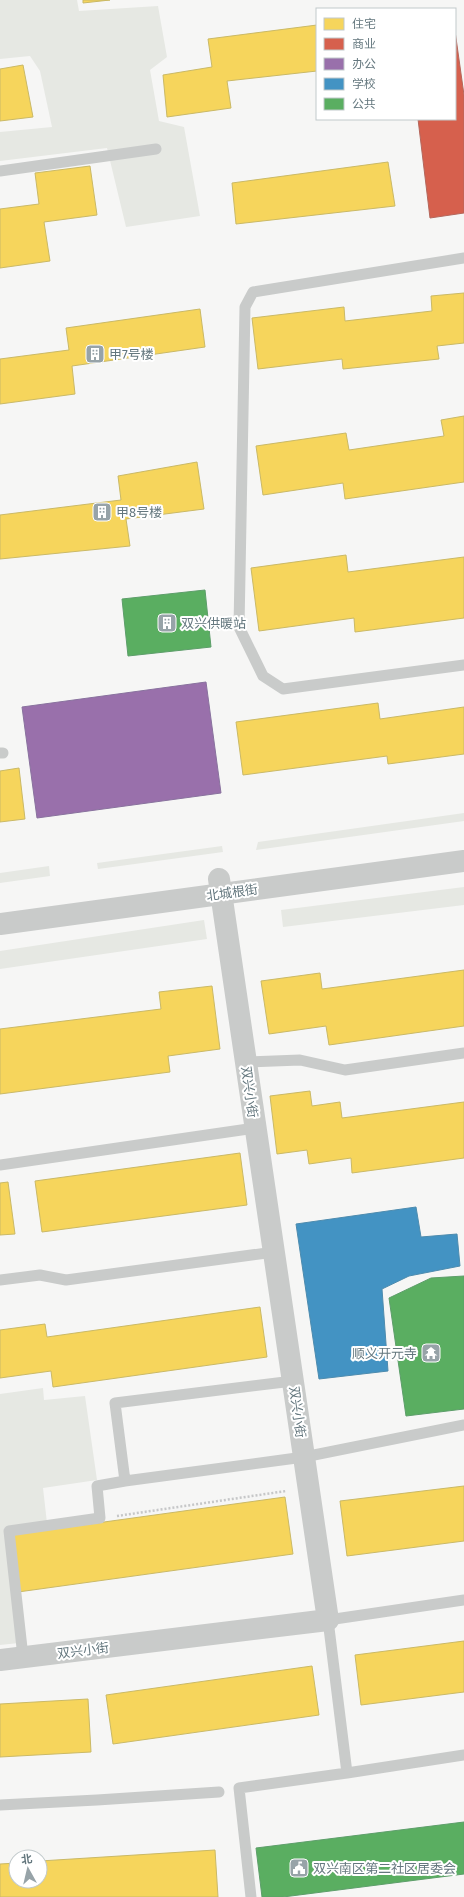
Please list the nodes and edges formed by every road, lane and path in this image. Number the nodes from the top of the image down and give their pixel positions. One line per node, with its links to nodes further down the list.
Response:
1 (156, 149): 2 (lane)
2 (0, 171)
3 (464, 258): 4 (lane)
4 (464, 665)
5 (464, 846): 7 (street, 北城根街)
6 (464, 861): 7 (street, 北城根街)
7 (220, 886): 8 (street, 北城根街); 9 (street, 北城根街); 11 (street, 双兴小街)
8 (0, 908)
9 (0, 924)
10 (464, 1053): 11 (lane)
11 (246, 1062): 12 (street, 双兴小街)
12 (255, 1128): 13 (lane); 14 (street, 双兴小街)
13 (0, 1165)
14 (274, 1252): 15 (lane); 16 (street, 双兴小街)
15 (0, 1280)
16 (293, 1381): 18 (street, 双兴小街); 19 (lane)
17 (464, 1425): 18 (lane)
18 (304, 1457): 19 (lane); 20 (street, 双兴小街)
19 (125, 1481): 21 (lane)
20 (308, 1488): 21 (path); 23 (street, 双兴小街)
21 (100, 1518): 24 (lane)
22 (464, 1600): 23 (lane)
23 (328, 1620): 24 (street, 双兴小街); 27 (lane)
24 (23, 1657): 25 (street, 双兴小街)
25 (0, 1660)
26 (464, 1756): 27 (lane)
27 (347, 1773): 30 (lane)
28 (219, 1792): 29 (lane)
29 (0, 1805)
30 (251, 1897)

